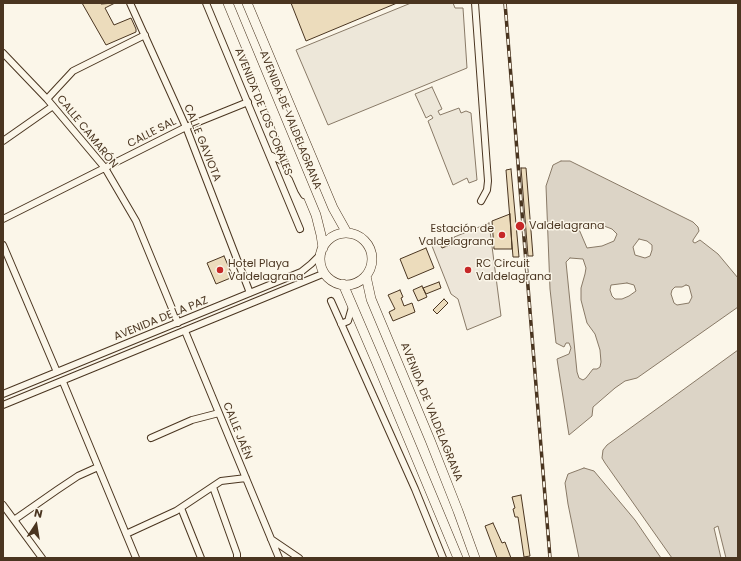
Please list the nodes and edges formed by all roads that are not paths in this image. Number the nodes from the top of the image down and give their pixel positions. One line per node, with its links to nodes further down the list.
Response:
1 (130, 3): 6 (street, CALLE GAVIOTA)
2 (206, 3): 9 (street, AVENIDA DE LOS CORALES)
3 (228, 3): 15 (main road, AVENIDA DE VALDELAGRANA)
4 (247, 3): 19 (main road, AVENIDA DE VALDELAGRANA)
5 (475, 3): 16 (street)
6 (145, 35): 8 (street); 11 (street, CALLE GAVIOTA)
7 (3, 53): 8 (street, CALLE CAMARÓN)
8 (47, 99): 10 (street, CALLE CAMARÓN)
9 (248, 102): 11 (street, CALLE SAL); 13 (street, AVENIDA DE LOS CORALES)
10 (53, 106): 12 (street); 14 (street, CALLE CAMARÓN)
11 (186, 127): 14 (street, CALLE SAL); 25 (street, CALLE GAVIOTA)
12 (3, 141)
13 (270, 155): 15 (street); 18 (street, AVENIDA DE LOS CORALES)
14 (105, 168): 17 (street, CALLE SAL); 28 (street, CALLE CAMARÓN)
15 (308, 200): 21 (main road, AVENIDA DE VALDELAGRANA)
16 (481, 201)
17 (3, 219)
18 (300, 229)
19 (347, 232): 21 (main road); 23 (main road)
20 (3, 245): 31 (street)
21 (322, 251): 22 (main road); 25 (street, AVENIDA DE LA PAZ)
22 (325, 273): 24 (main road); 30 (street, AVENIDA DE LA PAZ)
23 (366, 276): 24 (main road); 53 (main road, AVENIDA DE VALDELAGRANA)
24 (343, 284): 27 (main road)
25 (250, 293): 28 (street, AVENIDA DE LA PAZ)
26 (331, 301): 29 (street)
27 (352, 306): 29 (street); 52 (main road)
28 (178, 323): 31 (street, AVENIDA DE LA PAZ)
29 (341, 324): 51 (street)
30 (185, 331): 32 (street, AVENIDA DE LA PAZ); 35 (street, CALLE JAÉN)
31 (57, 372): 33 (street, AVENIDA DE LA PAZ)
32 (62, 382): 34 (street, AVENIDA DE LA PAZ); 37 (street)
33 (3, 394)
34 (3, 405)
35 (219, 413): 36 (street); 38 (street, CALLE JAÉN)
36 (152, 438)
37 (98, 466): 42 (street); 43 (street)
38 (246, 478): 39 (street); 44 (street, CALLE JAÉN)
39 (213, 487): 41 (street); 49 (street)
40 (3, 505): 42 (street)
41 (181, 508): 43 (street); 48 (street)
42 (14, 520): 46 (street)
43 (126, 534): 47 (street)
44 (271, 539): 45 (street); 50 (street, CALLE JAÉN)
45 (298, 557)
46 (42, 558)
47 (136, 558)
48 (201, 558)
49 (236, 558)
50 (279, 558)
51 (442, 558)
52 (458, 558)
53 (475, 558)

